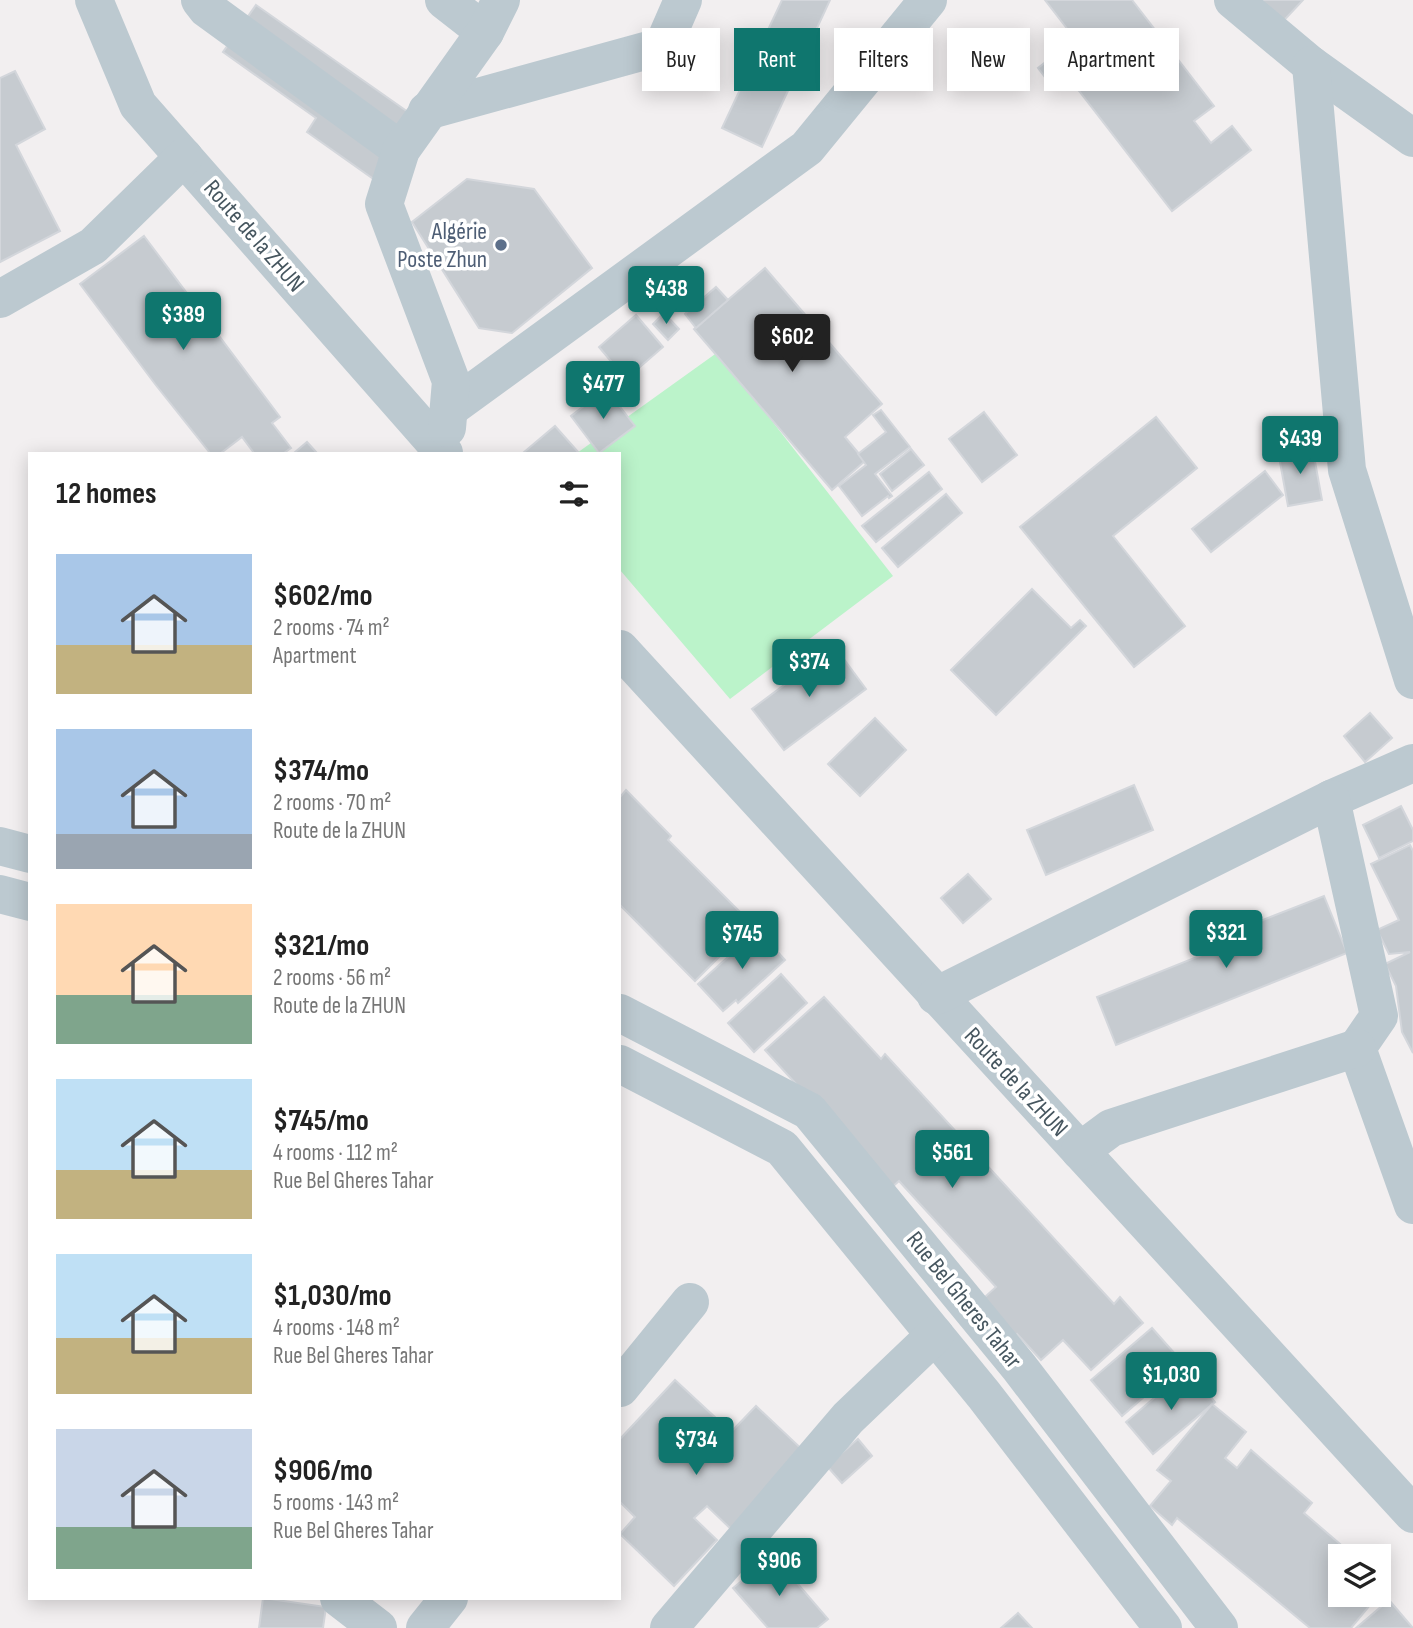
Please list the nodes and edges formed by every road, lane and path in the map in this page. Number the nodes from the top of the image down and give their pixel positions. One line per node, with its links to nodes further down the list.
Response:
1 (94, 0): 12 (street, Route de la ZHUN)
2 (200, 0): 11 (street)
3 (444, 0): 7 (street)
4 (683, 0): 9 (street)
5 (928, 0): 14 (street)
6 (1233, 0): 8 (street)
7 (493, 16): 9 (street)
8 (1311, 65): 10 (street); 18 (street)
9 (427, 111): 11 (street)
10 (1413, 138)
11 (401, 150): 14 (street)
12 (184, 157): 13 (street); 15 (street, Route de la ZHUN)
13 (0, 299)
14 (449, 409): 16 (street)
15 (444, 452)
16 (445, 452)
17 (621, 650): 25 (street, Route de la ZHUN)
18 (1413, 680)
19 (1413, 763): 20 (street)
20 (1331, 799): 25 (street); 27 (street)
21 (0, 846): 22 (street)
22 (28, 854)
23 (0, 894): 24 (street)
24 (28, 901)
25 (936, 996): 29 (street, Route de la ZHUN)
26 (621, 1014): 41 (street, Rue Bel Gheres Tahar)
27 (1357, 1048): 29 (street); 30 (street)
28 (621, 1065): 32 (street, Rue Bel Gheres Tahar)
29 (1080, 1151): 34 (street, Route de la ZHUN)
30 (1413, 1205)
31 (690, 1302): 33 (street)
32 (935, 1335): 39 (street); 40 (street, Rue Bel Gheres Tahar)
33 (621, 1387)
34 (1413, 1514)
35 (342, 1600): 37 (street)
36 (447, 1600): 38 (street)
37 (378, 1628)
38 (425, 1628)
39 (669, 1628)
40 (1163, 1628)
41 (1219, 1628)

